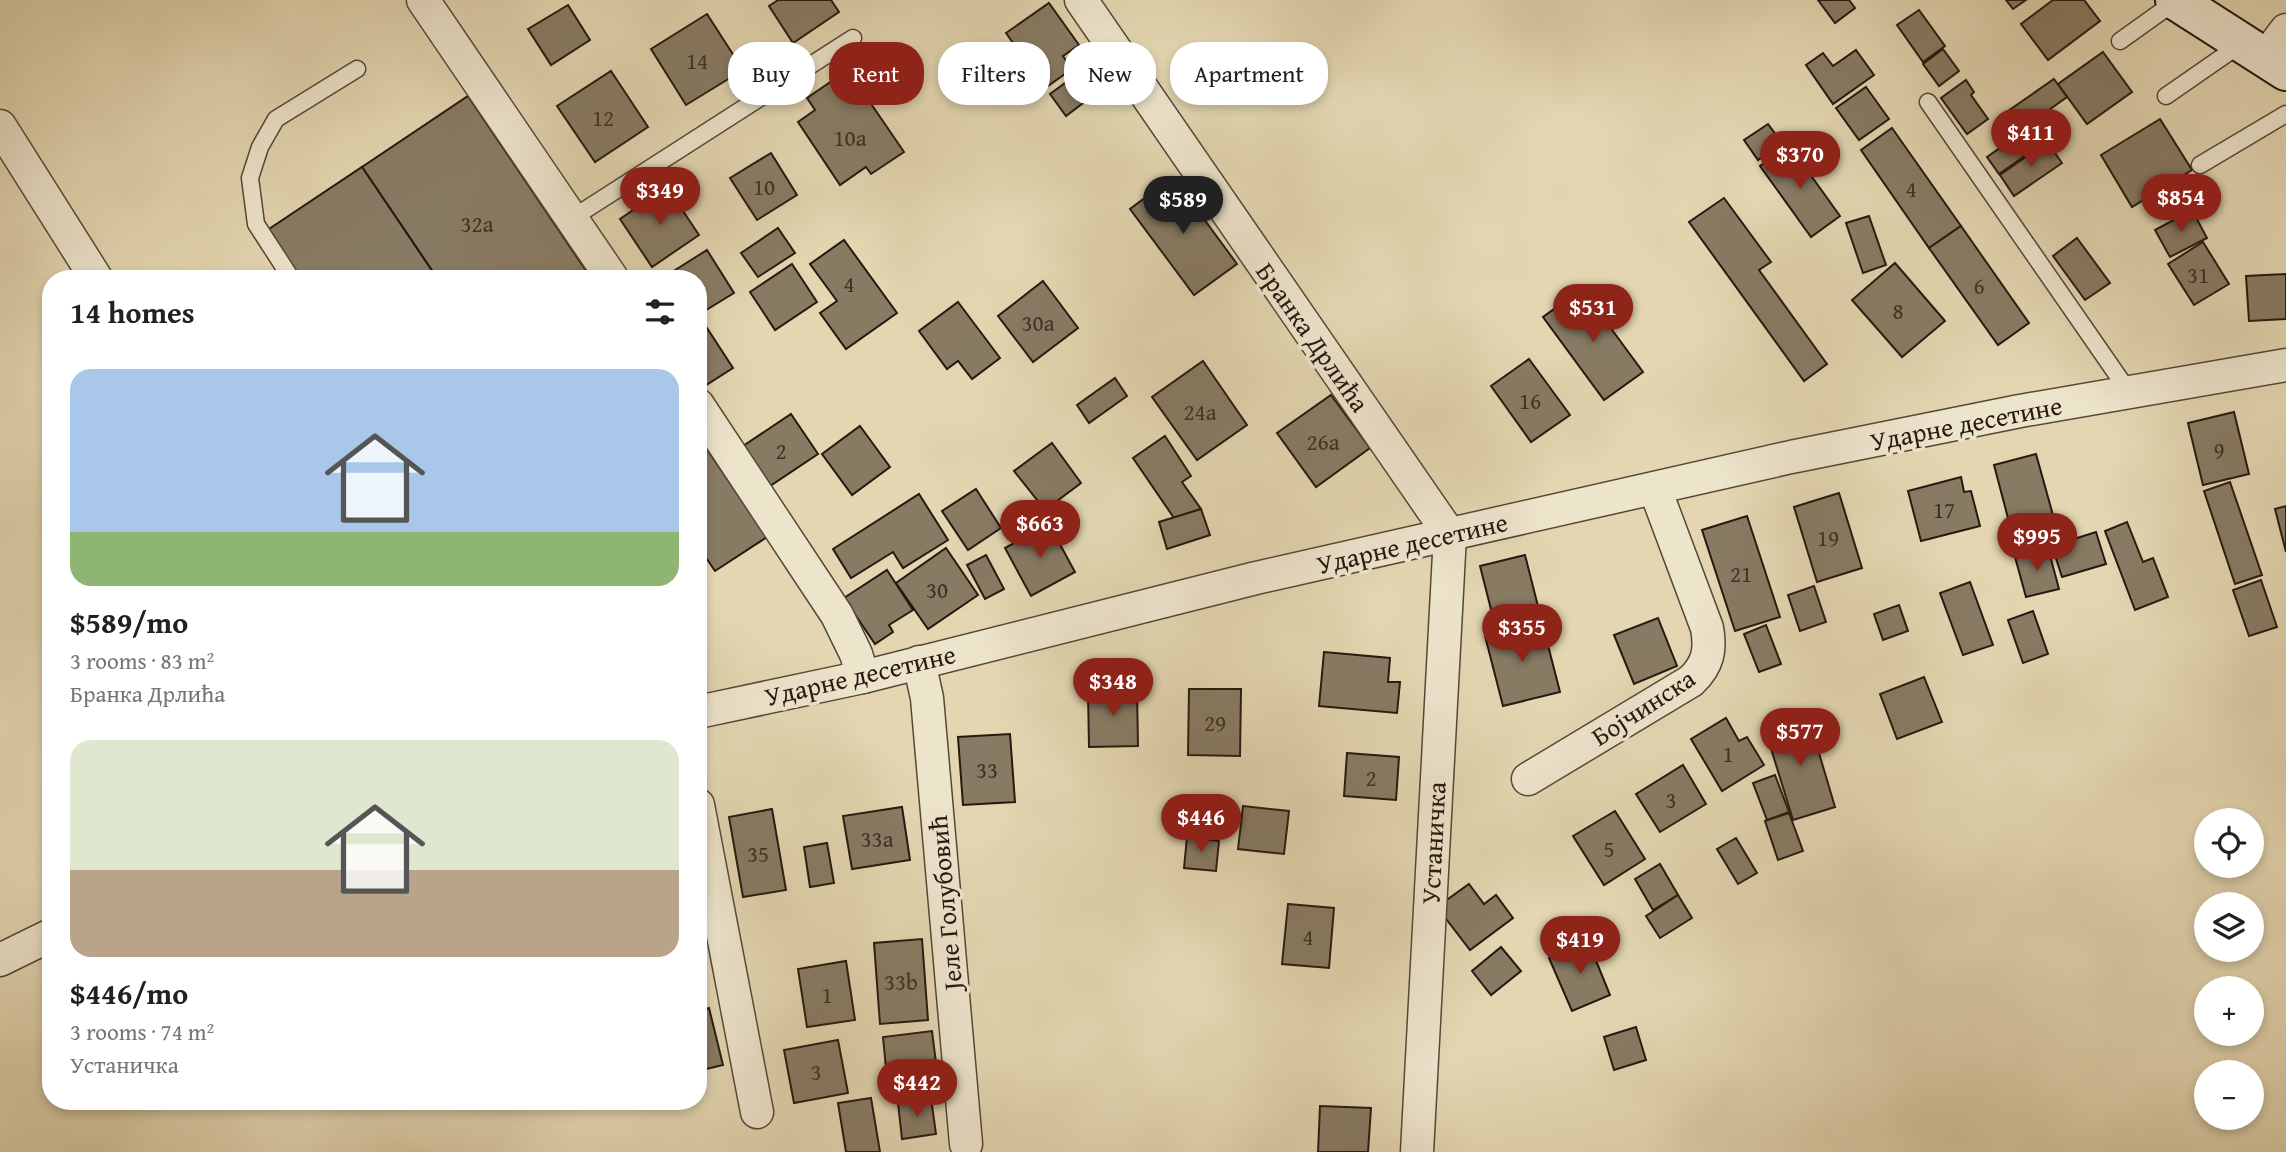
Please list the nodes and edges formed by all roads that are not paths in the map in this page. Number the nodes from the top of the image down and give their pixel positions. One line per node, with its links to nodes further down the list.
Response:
1 (423, 0): 13 (street)
2 (1081, 0): 21 (street, Бранка Дрлића)
3 (2175, 1): 5 (lane); 6 (main road)
4 (853, 38): 13 (lane)
5 (2120, 41)
6 (2270, 51): 8 (lane)
7 (357, 69): 15 (lane)
8 (2166, 96)
9 (1928, 102): 18 (lane)
10 (2286, 114): 12 (lane)
11 (0, 126): 14 (street)
12 (2200, 165)
13 (571, 219): 16 (street)
14 (91, 270)
15 (286, 270)
16 (606, 270)
17 (2286, 365): 18 (street, Ударне десетине)
18 (2129, 392): 20 (street, Ударне десетине)
19 (707, 419): 23 (street)
20 (1655, 489): 21 (street, Ударне десетине); 25 (street, Бојчинска)
21 (1450, 535): 22 (street, Ударне десетине); 31 (street, Устаничка)
22 (919, 662): 23 (street, Ударне десетине); 30 (street, Јеле Голубовић)
23 (863, 677): 24 (street, Ударне десетине)
24 (707, 710)
25 (1528, 779)
26 (707, 852): 29 (street)
27 (42, 939): 28 (street)
28 (0, 960)
29 (757, 1112)
30 (966, 1144)
31 (1417, 1152)

